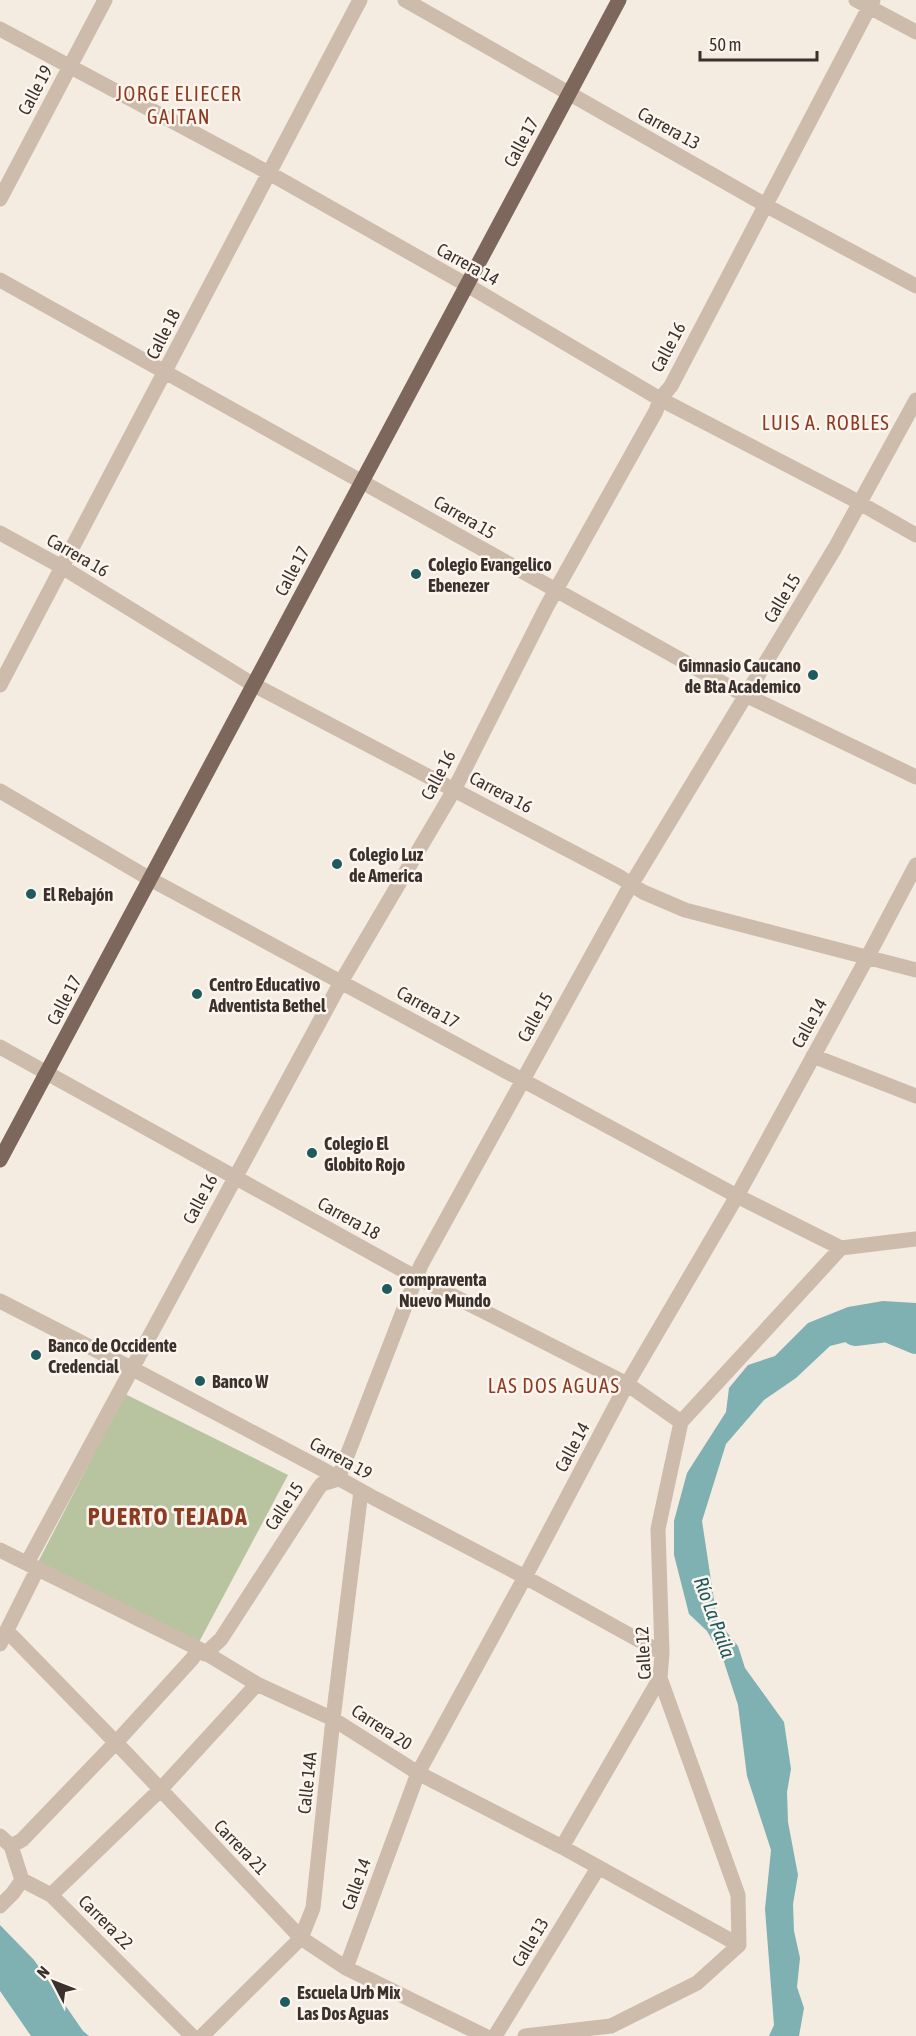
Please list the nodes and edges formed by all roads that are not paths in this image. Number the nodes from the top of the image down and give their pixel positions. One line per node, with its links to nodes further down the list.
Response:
1 (105, 0): 8 (street, Calle 19)
2 (360, 0): 10 (street, Calle 18)
3 (405, 0): 9 (street, Carrera 13)
4 (619, 0): 9 (main road, Calle 17)
5 (866, 3): 7 (street); 12 (street, Calle 16)
6 (0, 29): 8 (street, Carrera 14)
7 (916, 32)
8 (70, 67): 10 (street, Carrera 14); 11 (street, Calle 19)
9 (569, 94): 12 (street, Carrera 13); 14 (main road, Calle 17)
10 (269, 173): 14 (street, Carrera 14); 16 (street, Calle 18)
11 (0, 199)
12 (766, 205): 15 (street, Carrera 13); 17 (street, Calle 16)
13 (0, 280): 16 (street, Carrera 15)
14 (467, 285): 17 (street, Carrera 14); 19 (main road, Calle 17)
15 (916, 286)
16 (165, 372): 19 (street, Carrera 15); 23 (street, Calle 18)
17 (660, 399): 20 (street, Carrera 14); 24 (street, Calle 16)
18 (916, 400): 20 (street, Calle 15)
19 (363, 481): 24 (street, Carrera 15); 26 (main road, Calle 17)
20 (859, 503): 22 (street, Carrera 14); 27 (street, Calle 15)
21 (0, 533): 23 (street, Carrera 16)
22 (916, 535)
23 (62, 567): 25 (street, Calle 18); 26 (street, Carrera 16)
24 (556, 589): 27 (street, Carrera 15); 29 (street, Calle 16)
25 (0, 685)
26 (254, 685): 29 (street, Carrera 16); 32 (main road, Calle 17)
27 (746, 694): 28 (street, Carrera 15); 33 (street, Calle 15)
28 (916, 777)
29 (454, 790): 33 (street, Carrera 16); 36 (street, Calle 16)
30 (0, 791): 32 (street, Carrera 17)
31 (916, 865): 34 (street, Calle 14)
32 (150, 879): 36 (street, Carrera 17); 39 (main road, Calle 17)
33 (631, 884): 34 (street, Carrera 16); 40 (street, Calle 15)
34 (867, 958): 35 (street, Carrera 16); 38 (street, Calle 14)
35 (916, 970)
36 (341, 981): 40 (street, Carrera 17); 43 (street, Calle 16)
37 (0, 1047): 39 (street, Carrera 18)
38 (813, 1056): 41 (street); 44 (street, Calle 14)
39 (46, 1074): 42 (main road, Calle 17); 43 (street, Carrera 18)
40 (522, 1081): 44 (street, Carrera 17); 47 (street, Calle 15)
41 (916, 1096)
42 (0, 1160)
43 (234, 1177): 47 (street, Carrera 18); 49 (street, Calle 16)
44 (737, 1197): 46 (street, Carrera 17); 50 (street, Calle 14)
45 (916, 1239): 46 (street)
46 (841, 1248): 51 (street)
47 (415, 1276): 50 (street, Carrera 18); 52 (street, Calle 15)
48 (0, 1301): 49 (street, Carrera 19)
49 (131, 1368): 52 (street, Carrera 19); 55 (street, Calle 16)
50 (627, 1384): 51 (street, Carrera 18); 56 (street, Calle 14)
51 (681, 1422): 59 (street, Calle 12)
52 (338, 1479): 53 (street, Carrera 19); 58 (street, Calle 15)
53 (361, 1491): 56 (street, Carrera 19); 62 (street, Calle 14A)
54 (0, 1550): 55 (street, Carrera 20)
55 (32, 1566): 57 (street, Calle 16); 58 (street, Carrera 20)
56 (525, 1577): 59 (street, Carrera 19); 64 (street, Calle 14)
57 (4, 1638): 63 (street, Carrera 21)
58 (202, 1652): 61 (street, Carrera 20); 63 (street, Calle 15)
59 (662, 1653): 60 (street, Calle 12)
60 (660, 1678): 67 (street); 73 (street, Calle 12)
61 (257, 1684): 62 (street, Carrera 20); 65 (street)
62 (333, 1719): 64 (street, Carrera 20); 72 (street, Calle 14A)
63 (115, 1743): 65 (street, Carrera 21); 66 (street, Calle 15)
64 (418, 1773): 67 (street, Carrera 20); 74 (street, Calle 14)
65 (160, 1790): 70 (street); 72 (street, Carrera 21)
66 (6, 1841): 69 (street)
67 (562, 1847): 68 (street, Carrera 20)
68 (598, 1868): 73 (street, Carrera 20); 78 (street, Calle 13)
69 (22, 1880): 70 (street, Carrera 22); 71 (street)
70 (51, 1895): 75 (street, Carrera 22)
71 (0, 1906)
72 (301, 1938): 74 (street, Carrera 21); 76 (street, Calle 14A)
73 (739, 1945): 79 (street)
74 (346, 1968): 77 (street, Carrera 21)
75 (192, 2036)
76 (202, 2036)
77 (486, 2036)
78 (495, 2036)
79 (525, 2036)

